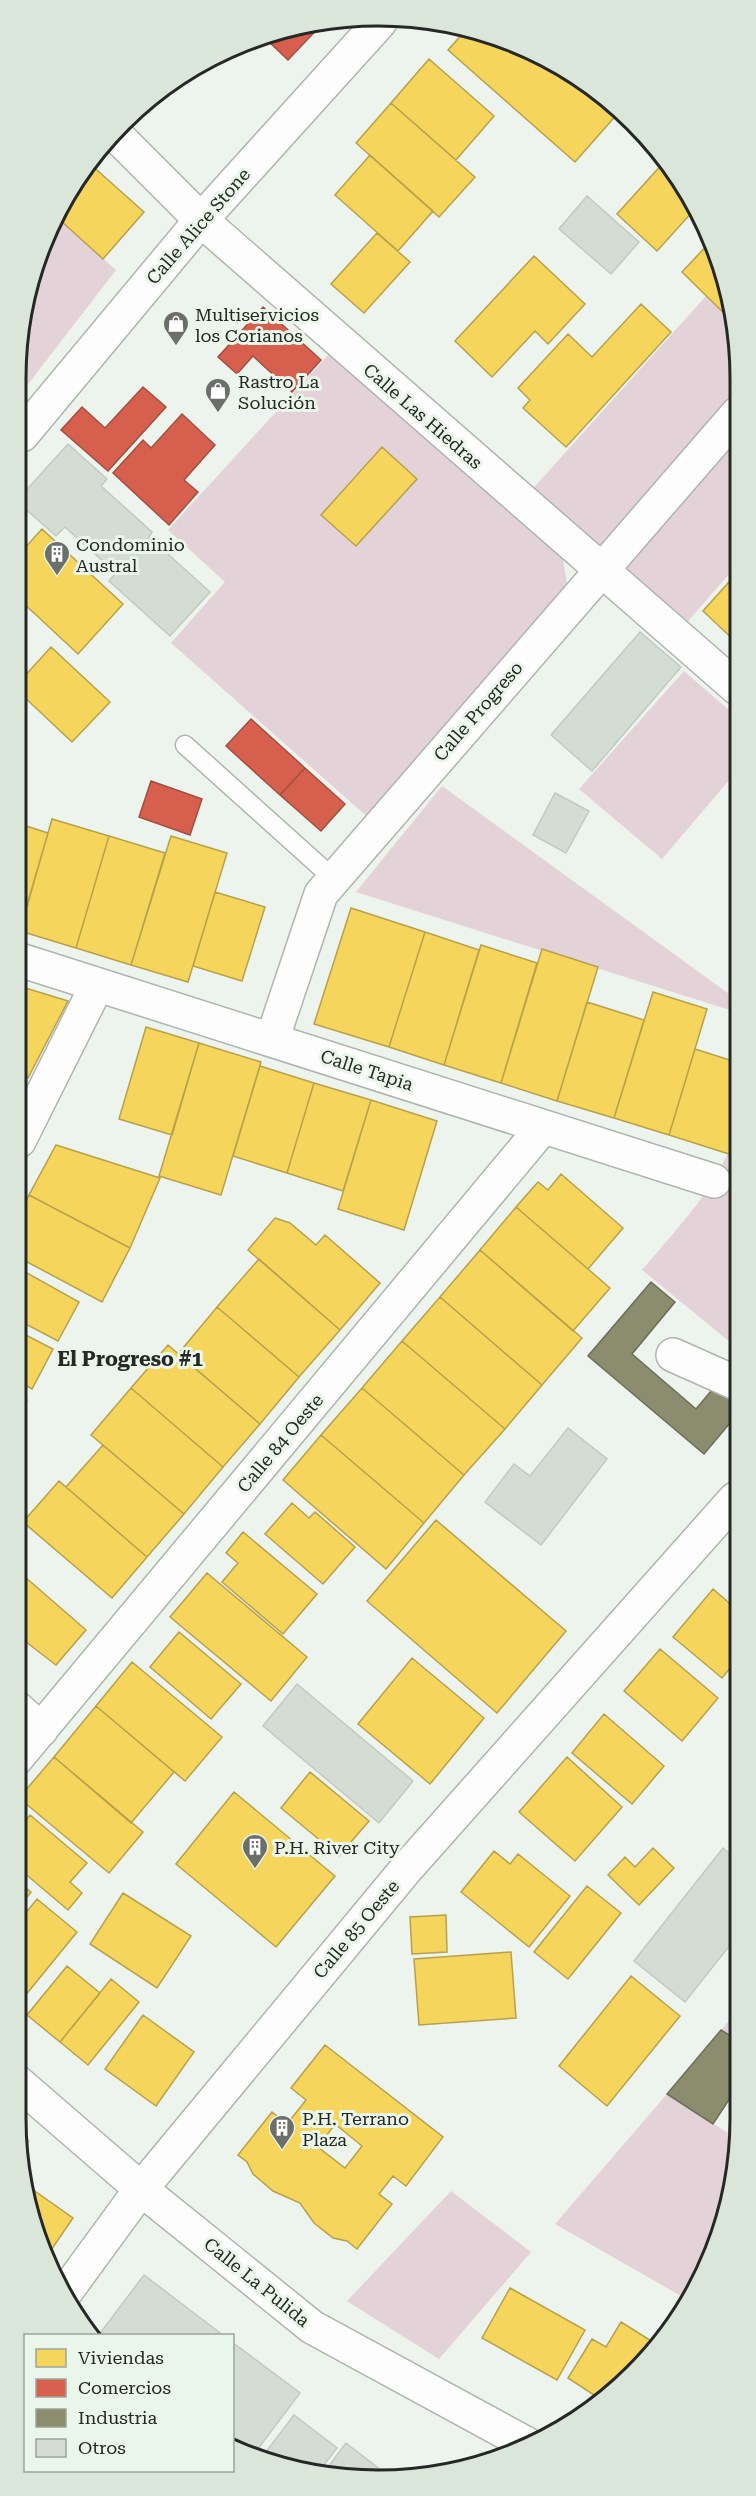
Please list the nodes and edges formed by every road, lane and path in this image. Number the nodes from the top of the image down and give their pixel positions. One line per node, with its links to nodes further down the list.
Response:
1 (376, 26): 3 (street, Calle Alice Stone)
2 (120, 139): 3 (street, Calle Las Hiedras)
3 (201, 220): 5 (street, Calle Alice Stone); 6 (street, Calle Las Hiedras)
4 (730, 421): 6 (street, Calle Progreso)
5 (26, 430)
6 (599, 570): 7 (street, Calle Las Hiedras); 9 (street, Calle Progreso)
7 (730, 682)
8 (185, 745): 9 (lane)
9 (334, 879): 12 (street, Calle Progreso)
10 (26, 962): 11 (street, Calle Tapia)
11 (97, 985): 12 (street, Calle Tapia); 14 (street)
12 (272, 1040): 13 (street, Calle Tapia)
13 (543, 1126): 15 (street, Calle Tapia); 20 (street, Calle 84 Oeste)
14 (26, 1127)
15 (714, 1181)
16 (673, 1355): 17 (street)
17 (730, 1380)
18 (730, 1505): 23 (street, Calle 85 Oeste)
19 (26, 1717): 20 (street)
20 (40, 1730): 21 (street, Calle 84 Oeste)
21 (26, 1746)
22 (26, 2089): 23 (street, Calle La Pulida)
23 (141, 2188): 24 (street, Calle 85 Oeste); 25 (street, Calle La Pulida)
24 (69, 2287)
25 (520, 2440)

